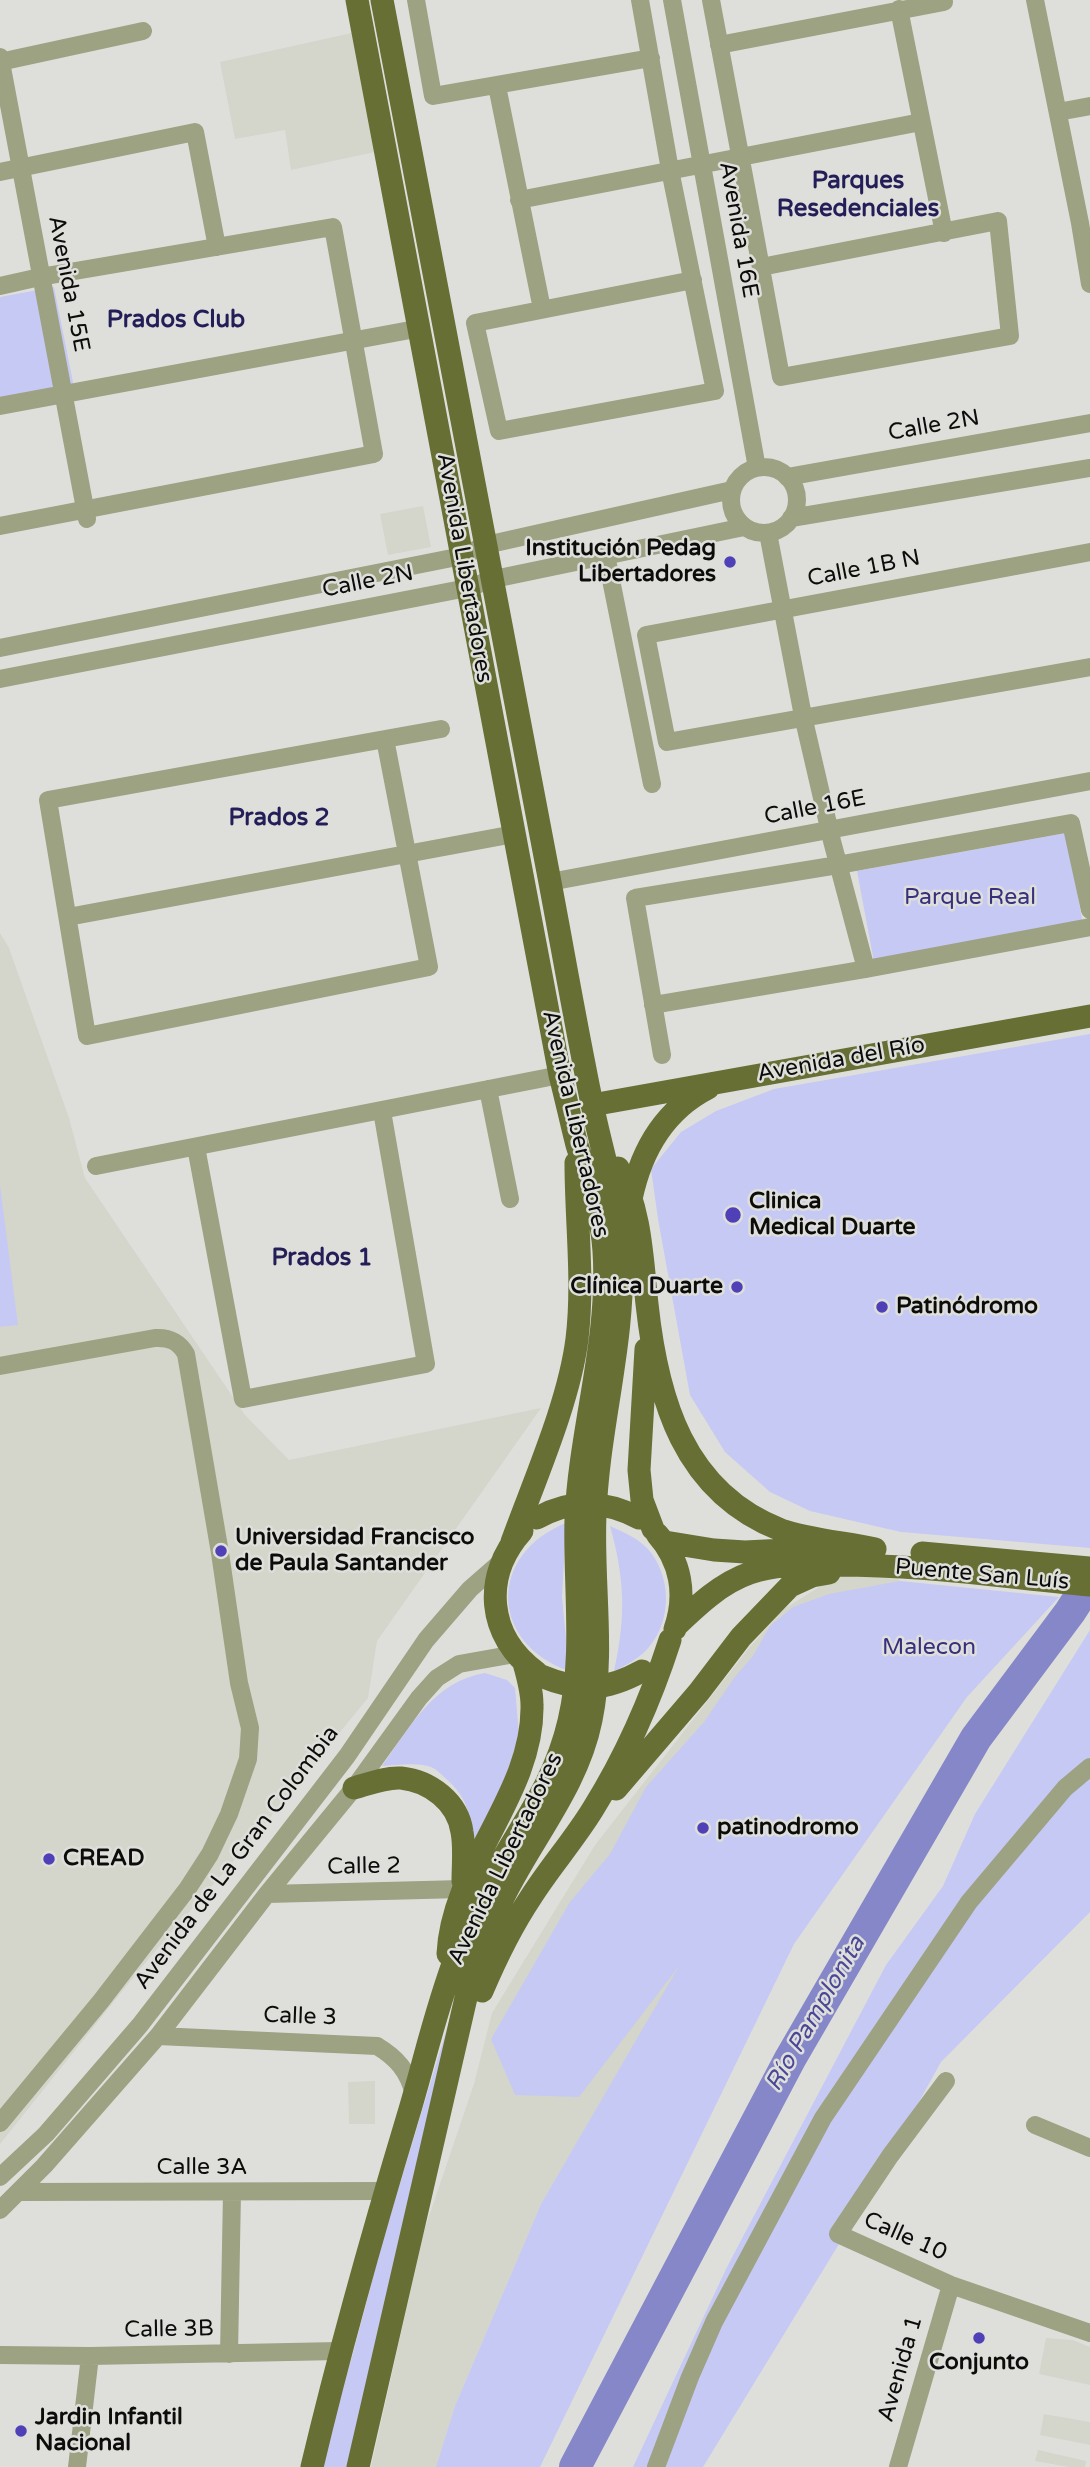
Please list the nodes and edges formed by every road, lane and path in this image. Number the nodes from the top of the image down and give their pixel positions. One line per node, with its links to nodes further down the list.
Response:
1 (356, 0): 33 (main road, Avenida Libertadores)
2 (382, 0): 47 (main road, Avenida Libertadores)
3 (416, 0): 14 (street)
4 (640, 0): 12 (street)
5 (672, 0): 19 (street, Avenida 16E)
6 (711, 0): 11 (street)
7 (943, 0): 9 (street)
8 (1035, 0): 16 (street)
9 (899, 9): 11 (street); 17 (street)
10 (143, 31): 13 (street)
11 (719, 45): 18 (street)
12 (651, 58): 14 (street); 21 (street)
13 (0, 60): 20 (street, Avenida 15E)
14 (497, 86): 23 (street)
15 (1090, 106): 16 (street)
16 (1058, 112): 24 (street)
17 (920, 122): 18 (street); 25 (street)
18 (740, 158): 19 (street); 27 (street)
19 (702, 165): 21 (street); 38 (street, Avenida 16E)
20 (19, 168): 22 (street); 26 (street); 28 (street, Avenida 15E)
21 (670, 170): 23 (street); 29 (street)
22 (0, 172)
23 (519, 200): 32 (street)
24 (1085, 222): 30 (street)
25 (944, 233): 27 (street); 27 (street)
26 (217, 247): 28 (street); 34 (street)
27 (761, 267)
28 (40, 277): 31 (street); 35 (street, Avenida 15E)
29 (693, 280): 32 (street); 32 (street)
30 (1090, 284)
31 (0, 286)
32 (542, 309)
33 (421, 328): 34 (street); 50 (main road, Avenida Libertadores)
34 (354, 341): 35 (street); 42 (street)
35 (63, 393): 36 (street); 42 (street, Avenida 15E)
36 (0, 406)
37 (1090, 423): 40 (street, Calle 2N)
38 (757, 468): 40 (street); 41 (street)
39 (1090, 468): 43 (street)
40 (787, 477): 43 (street)
41 (732, 490): 45 (street); 47 (street, Calle 2N)
42 (86, 513): 44 (street)
43 (791, 518): 46 (street)
44 (0, 526)
45 (744, 527): 46 (street); 49 (street, Calle 2N)
46 (768, 533): 53 (street)
47 (486, 545): 50 (street, Calle 2N); 51 (main road, Avenida Libertadores)
48 (1090, 552): 53 (street, Calle 1B N)
49 (606, 555): 51 (street, Calle 2N); 63 (street)
50 (462, 556): 52 (main road, Avenida Libertadores); 54 (street, Calle 2N)
51 (494, 579): 52 (street, Calle 2N); 68 (main road, Avenida Libertadores)
52 (467, 588): 55 (street, Calle 2N); 65 (main road, Avenida Libertadores)
53 (783, 610): 59 (street); 59 (street, Calle 1B N)
54 (187, 612): 55 (street); 56 (street, Calle 2N)
55 (192, 642): 58 (street, Calle 2N)
56 (0, 648)
57 (1090, 667): 59 (street)
58 (0, 679)
59 (803, 716): 64 (street)
60 (442, 729): 61 (street)
61 (385, 738): 66 (street); 70 (street)
62 (1090, 782): 64 (street, Calle 16E)
63 (652, 784)
64 (830, 830): 67 (street); 68 (street, Calle 16E)
65 (514, 834): 66 (street); 76 (main road, Avenida Libertadores)
66 (406, 854): 70 (street); 70 (street)
67 (838, 865): 69 (street); 72 (street); 73 (street)
68 (550, 882): 79 (main road, Avenida Libertadores)
69 (1090, 910)
70 (68, 917)
71 (1090, 927): 72 (street)
72 (866, 969): 73 (street)
73 (653, 1005): 75 (street)
74 (1090, 1016): 77 (main road, Avenida del Río)
75 (662, 1055)
76 (560, 1075): 78 (street); 82 (main road, Avenida Libertadores)
77 (731, 1079): 79 (main road, Avenida del Río); 86 (main road)
78 (488, 1089): 80 (street); 85 (street)
79 (592, 1105): 81 (main road, Avenida Libertadores)
80 (382, 1111): 83 (street); 83 (street)
81 (600, 1135): 86 (main road); 104 (main road, Avenida Libertadores)
82 (576, 1142): 90 (main road); 101 (main road, Avenida Libertadores)
83 (197, 1147): 84 (street)
84 (96, 1166)
85 (510, 1199)
86 (631, 1199): 87 (main road)
87 (648, 1307): 89 (main road); 91 (main road)
88 (0, 1366): 106 (street)
89 (653, 1530): 90 (main road, bridge); 91 (main road); 94 (main road)
90 (507, 1552): 95 (main road); 109 (street, Avenida de La Gran Colombia)
91 (874, 1557): 92 (main road, Puente San Luís); 93 (main road, Puente San Luís); 94 (main road); 98 (main road)
92 (1090, 1568)
93 (1090, 1585)
94 (673, 1633): 95 (main road, bridge); 98 (main road)
95 (527, 1664): 97 (street, Avenida de La Gran Colombia); 99 (main road)
96 (1090, 1767): 123 (street)
97 (354, 1788): 99 (main road); 100 (street, Avenida de La Gran Colombia)
98 (570, 1843): 104 (main road)
99 (462, 1889): 100 (street, Calle 2); 101 (main road)
100 (267, 1894): 102 (street, Avenida de La Gran Colombia)
101 (446, 1982): 105 (main road, Avenida Libertadores)
102 (158, 2036): 105 (street, Calle 3); 111 (street, Avenida de La Gran Colombia)
103 (946, 2081): 114 (street, Calle 10)
104 (446, 2089): 122 (main road, Avenida Libertadores)
105 (414, 2094): 110 (main road, Avenida Libertadores)
106 (0, 2123)
107 (1035, 2126): 108 (street)
108 (1090, 2148)
109 (0, 2177)
110 (385, 2191): 112 (street, Calle 3A); 116 (main road, Avenida Libertadores)
111 (18, 2192): 112 (street, Calle 3A); 113 (street, Avenida de La Gran Colombia)
112 (232, 2192): 117 (street)
113 (0, 2210)
114 (951, 2285): 115 (street, Calle 10); 124 (street, Avenida 1)
115 (1090, 2333)
116 (340, 2351): 117 (street, Calle 3B); 121 (main road, Avenida Libertadores)
117 (229, 2354): 119 (street, Calle 3B)
118 (0, 2355): 119 (street, Calle 3B)
119 (90, 2356): 120 (street)
120 (77, 2467)
121 (312, 2467)
122 (358, 2467)
123 (656, 2467)
124 (898, 2467)

